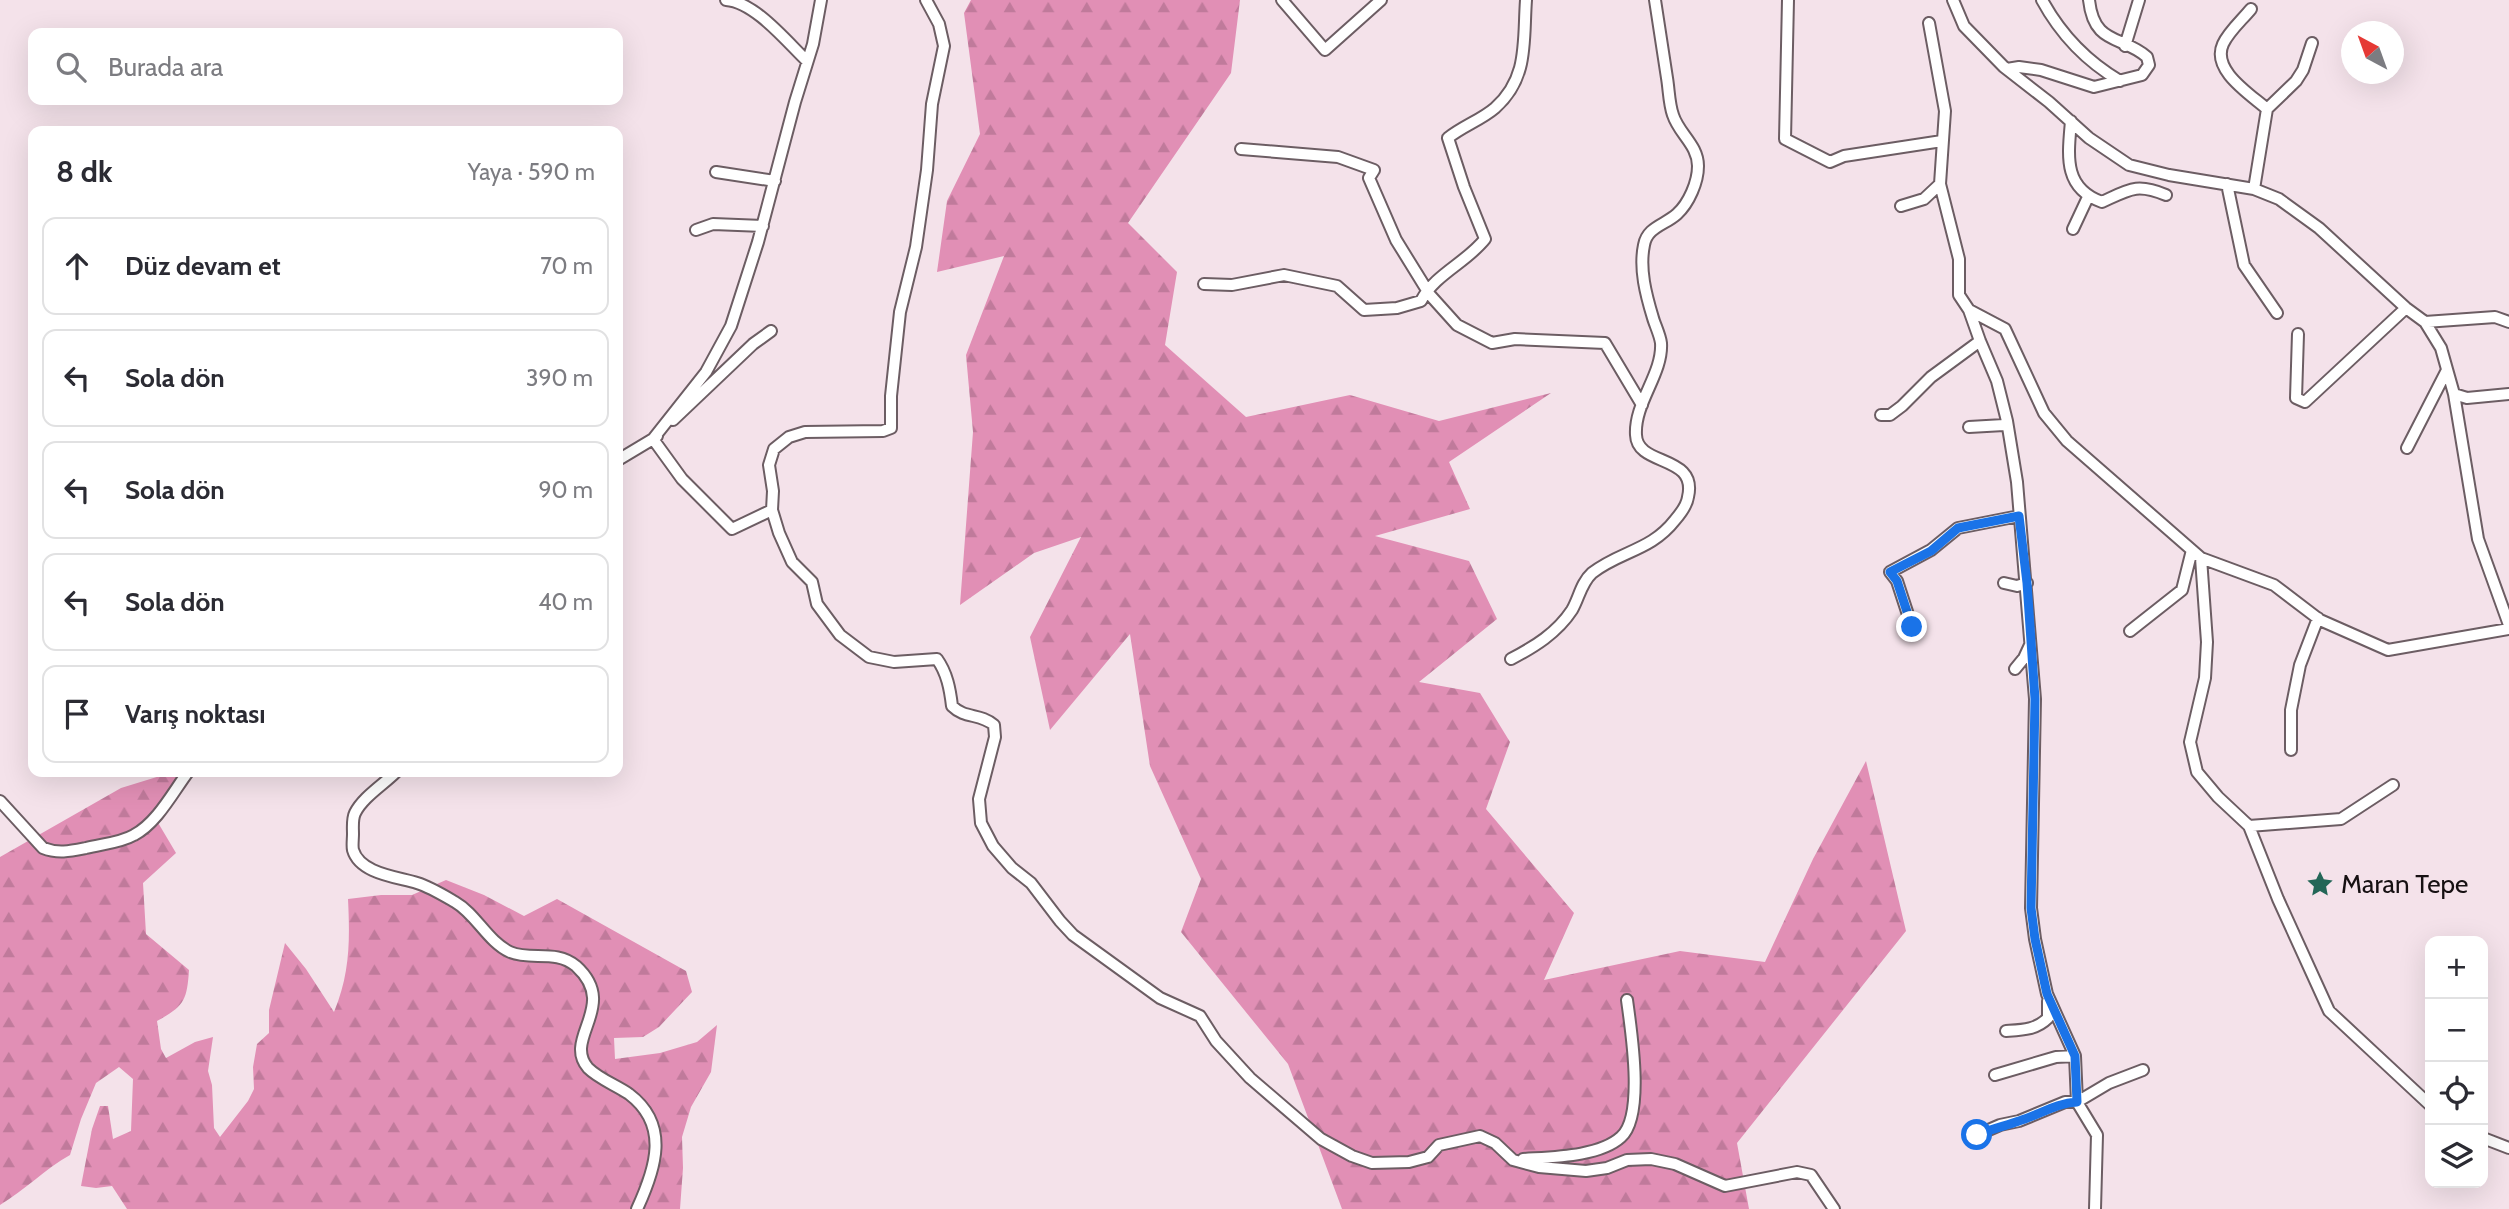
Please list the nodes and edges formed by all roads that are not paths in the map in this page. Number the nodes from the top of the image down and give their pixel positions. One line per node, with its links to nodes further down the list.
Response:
1 (726, 0): 17 (street)
2 (821, 0): 17 (street)
3 (926, 0): 55 (street)
4 (1282, 0): 5 (street)
5 (1381, 0)
6 (1526, 0): 36 (street)
7 (1655, 0): 48 (street)
8 (1788, 0): 22 (street)
9 (1953, 0): 18 (street)
10 (2042, 0): 19 (street)
11 (2088, 0): 16 (street)
12 (2139, 0): 16 (street)
13 (2251, 9): 20 (street)
14 (1929, 23): 22 (street)
15 (2312, 43): 20 (street)
16 (2126, 46): 19 (street)
17 (807, 61): 25 (street)
18 (2007, 69): 19 (street); 21 (street)
19 (2120, 81)
20 (2267, 109): 28 (street)
21 (2071, 121): 27 (street); 30 (street)
22 (1941, 141): 26 (street)
23 (1241, 149): 36 (street)
24 (716, 172): 25 (street)
25 (775, 180): 32 (street)
26 (1940, 184): 31 (street); 38 (street)
27 (2227, 184): 28 (street); 39 (street)
28 (2254, 189): 37 (street)
29 (2166, 195): 30 (street)
30 (2088, 197): 33 (street)
31 (1901, 206)
32 (763, 226): 34 (street); 52 (street)
33 (2073, 229)
34 (696, 230)
35 (1204, 284): 36 (street)
36 (1427, 288): 48 (street)
37 (2406, 308): 40 (street); 43 (street)
38 (1969, 310): 44 (street); 57 (street)
39 (2277, 313)
40 (2425, 322): 41 (street); 45 (street)
41 (2509, 322)
42 (771, 331): 52 (street)
43 (2298, 334)
44 (1980, 341): 49 (street); 50 (street)
45 (2447, 370): 46 (street); 53 (street)
46 (2454, 394): 47 (street); 62 (street)
47 (2509, 394)
48 (1642, 405): 65 (street)
49 (1881, 415)
50 (2007, 421): 51 (street); 56 (street)
51 (1969, 427)
52 (653, 439): 54 (street); 55 (street)
53 (2407, 448)
54 (623, 457)
55 (772, 510): 84 (street)
56 (2019, 516): 59 (street); 61 (street)
57 (2196, 554): 60 (street); 63 (street); 72 (street)
58 (2004, 583): 59 (street)
59 (2027, 583): 64 (street)
60 (2318, 618): 62 (street); 67 (street)
61 (1912, 627)
62 (2509, 627)
63 (2130, 631)
64 (2031, 642): 66 (street); 73 (street)
65 (1511, 659)
66 (2015, 669)
67 (2291, 750)
68 (184, 777): 71 (street)
69 (390, 777): 85 (street)
70 (2393, 785): 72 (street)
71 (0, 800)
72 (2249, 826): 79 (street)
73 (2047, 994): 75 (street); 76 (street)
74 (1627, 1000): 84 (street)
75 (2006, 1031)
76 (2075, 1056): 78 (street); 80 (street)
77 (2143, 1070): 80 (street)
78 (1995, 1075)
79 (2425, 1099)
80 (2077, 1102): 81 (street); 87 (street)
81 (1977, 1135)
82 (2488, 1140): 83 (street)
83 (2509, 1148)
84 (1513, 1160): 86 (street)
85 (637, 1209)
86 (1834, 1209)
87 (2095, 1209)

